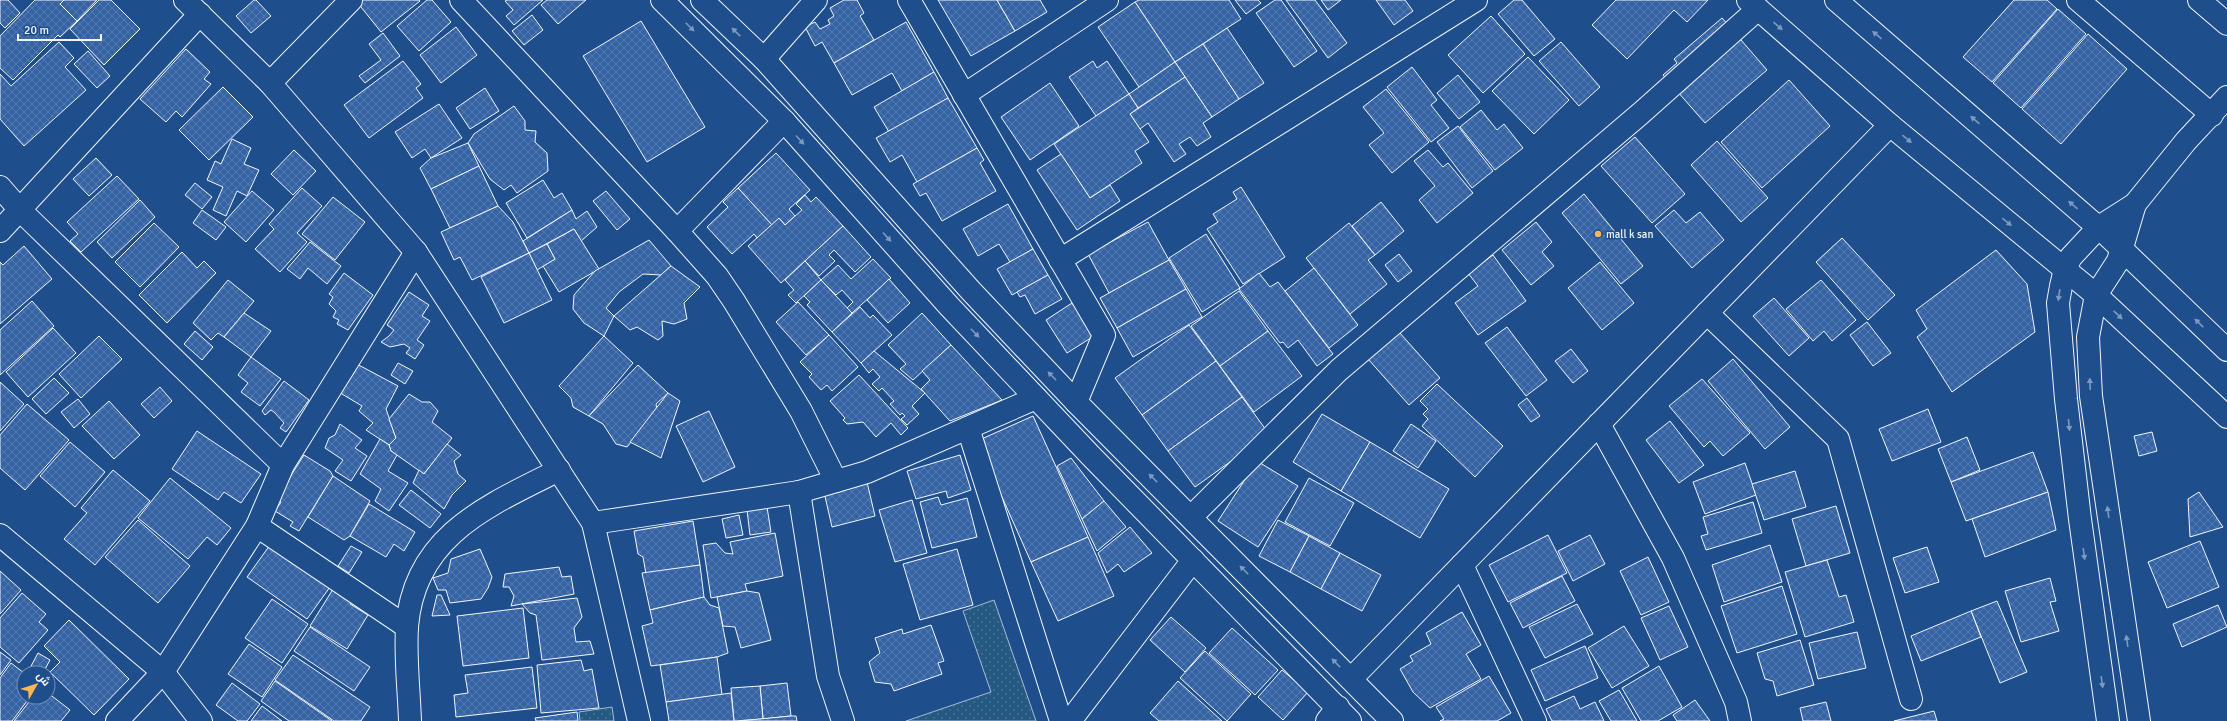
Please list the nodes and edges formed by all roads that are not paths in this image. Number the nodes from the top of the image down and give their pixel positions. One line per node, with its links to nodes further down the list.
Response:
1 (351, 0): 16 (street)
2 (461, 0): 27 (street)
3 (662, 0): 20 (street, one-way to 20)
4 (702, 0): 15 (street, one-way to 4)
5 (816, 0): 15 (street)
6 (909, 0): 17 (street)
7 (1107, 0): 17 (street)
8 (1476, 0): 30 (street)
9 (1836, 0): 25 (street, one-way to 9)
10 (2078, 0): 19 (street)
11 (2199, 0): 14 (street)
12 (1754, 4): 21 (street, one-way to 21); 44 (street)
13 (192, 7): 16 (street); 24 (street)
14 (2227, 24)
15 (764, 59): 36 (street, one-way to 15)
16 (270, 83): 29 (street)
17 (964, 94): 30 (street)
18 (2227, 97): 19 (street)
19 (2212, 115): 23 (street)
20 (784, 121): 27 (street); 35 (street, one-way to 35)
21 (1890, 126): 31 (street, one-way to 31); 33 (street)
22 (0, 187): 24 (street)
23 (2136, 204): 25 (street); 28 (street)
24 (20, 210): 26 (street); 40 (street)
25 (2099, 227): 28 (street); 31 (street)
26 (0, 231)
27 (677, 231): 42 (street)
28 (2122, 250): 32 (street); 34 (street, one-way to 28)
29 (416, 252): 40 (street); 41 (street)
30 (1060, 260): 36 (street)
31 (2065, 269): 32 (street); 66 (street, one-way to 66)
32 (2096, 295): 37 (street, one-way to 37); 55 (street, one-way to 32)
33 (1707, 313): 38 (street); 53 (street)
34 (2227, 350)
35 (1036, 398): 39 (street); 48 (street)
36 (1076, 402): 44 (street, one-way to 36)
37 (2227, 417)
38 (1599, 424): 49 (street); 65 (street)
39 (968, 428): 42 (street); 61 (street)
40 (283, 465): 46 (street)
41 (559, 470): 45 (street); 50 (street)
42 (836, 481): 43 (street)
43 (799, 492): 45 (street); 60 (street)
44 (1191, 517): 52 (street, one-way to 44)
45 (592, 523): 59 (street)
46 (257, 526): 50 (street); 51 (street)
47 (0, 535): 51 (street)
48 (1193, 560): 54 (street); 62 (street)
49 (1462, 566): 52 (street); 64 (street)
50 (407, 627): 58 (street)
51 (164, 672): 56 (street); 57 (street)
52 (1351, 679): 63 (street)
53 (1911, 699)
54 (1338, 716)
55 (2135, 719)
56 (117, 721)
57 (201, 721)
58 (410, 721)
59 (639, 721)
60 (843, 721)
61 (1061, 721)
62 (1070, 721)
63 (1392, 721)
64 (1534, 721)
65 (1740, 721)
66 (2108, 721)

